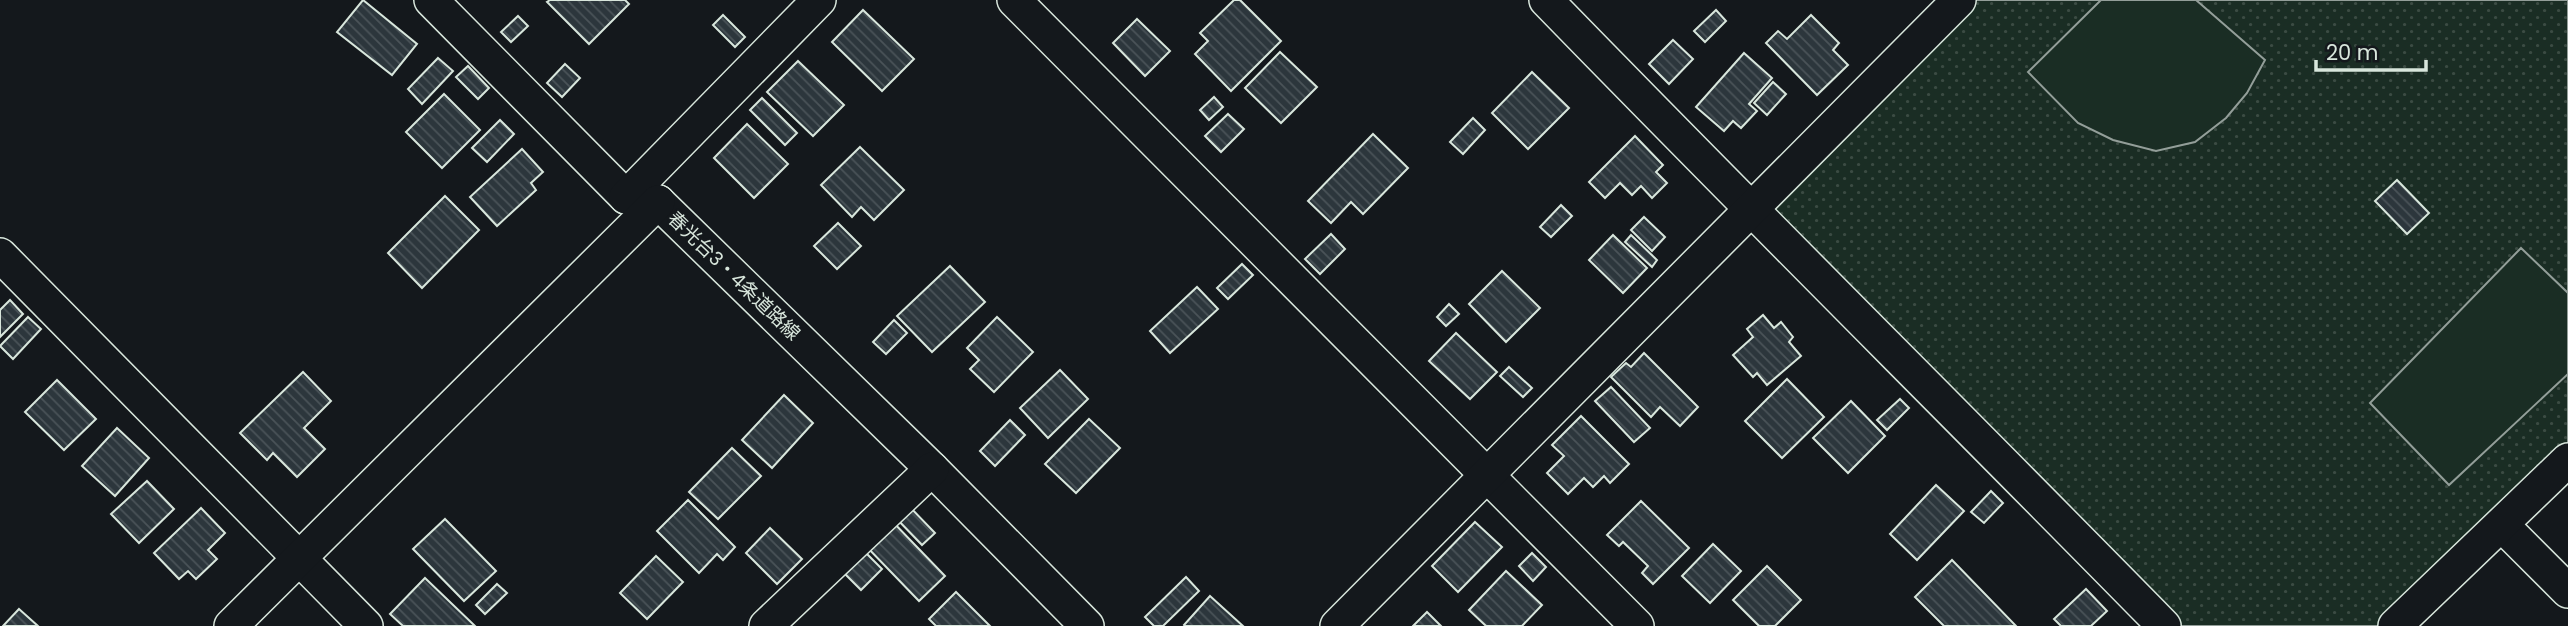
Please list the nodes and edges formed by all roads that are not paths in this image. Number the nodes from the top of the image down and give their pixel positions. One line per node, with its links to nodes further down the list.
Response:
1 (431, 0): 6 (street)
2 (819, 0): 6 (street)
3 (1014, 0): 12 (street)
4 (1546, 0): 8 (street)
5 (1959, 0): 8 (street)
6 (626, 197): 7 (street)
7 (658, 202): 11 (street, 春光台3・4条道路線); 14 (street, 春光台3・4条道路線)
8 (1749, 210): 12 (street); 22 (street)
9 (4, 267): 14 (street)
10 (2568, 460): 13 (street)
11 (932, 470): 18 (street); 19 (street, 春光台3・4条道路線)
12 (1487, 477): 20 (street); 21 (street)
13 (2502, 525): 15 (street); 23 (street)
14 (298, 558): 16 (street, 春光台3・4条道路線); 17 (street)
15 (2568, 591)
16 (231, 626)
17 (366, 626)
18 (766, 626)
19 (1087, 626)
20 (1337, 626)
21 (1637, 626)
22 (2164, 626)
23 (2395, 626)

